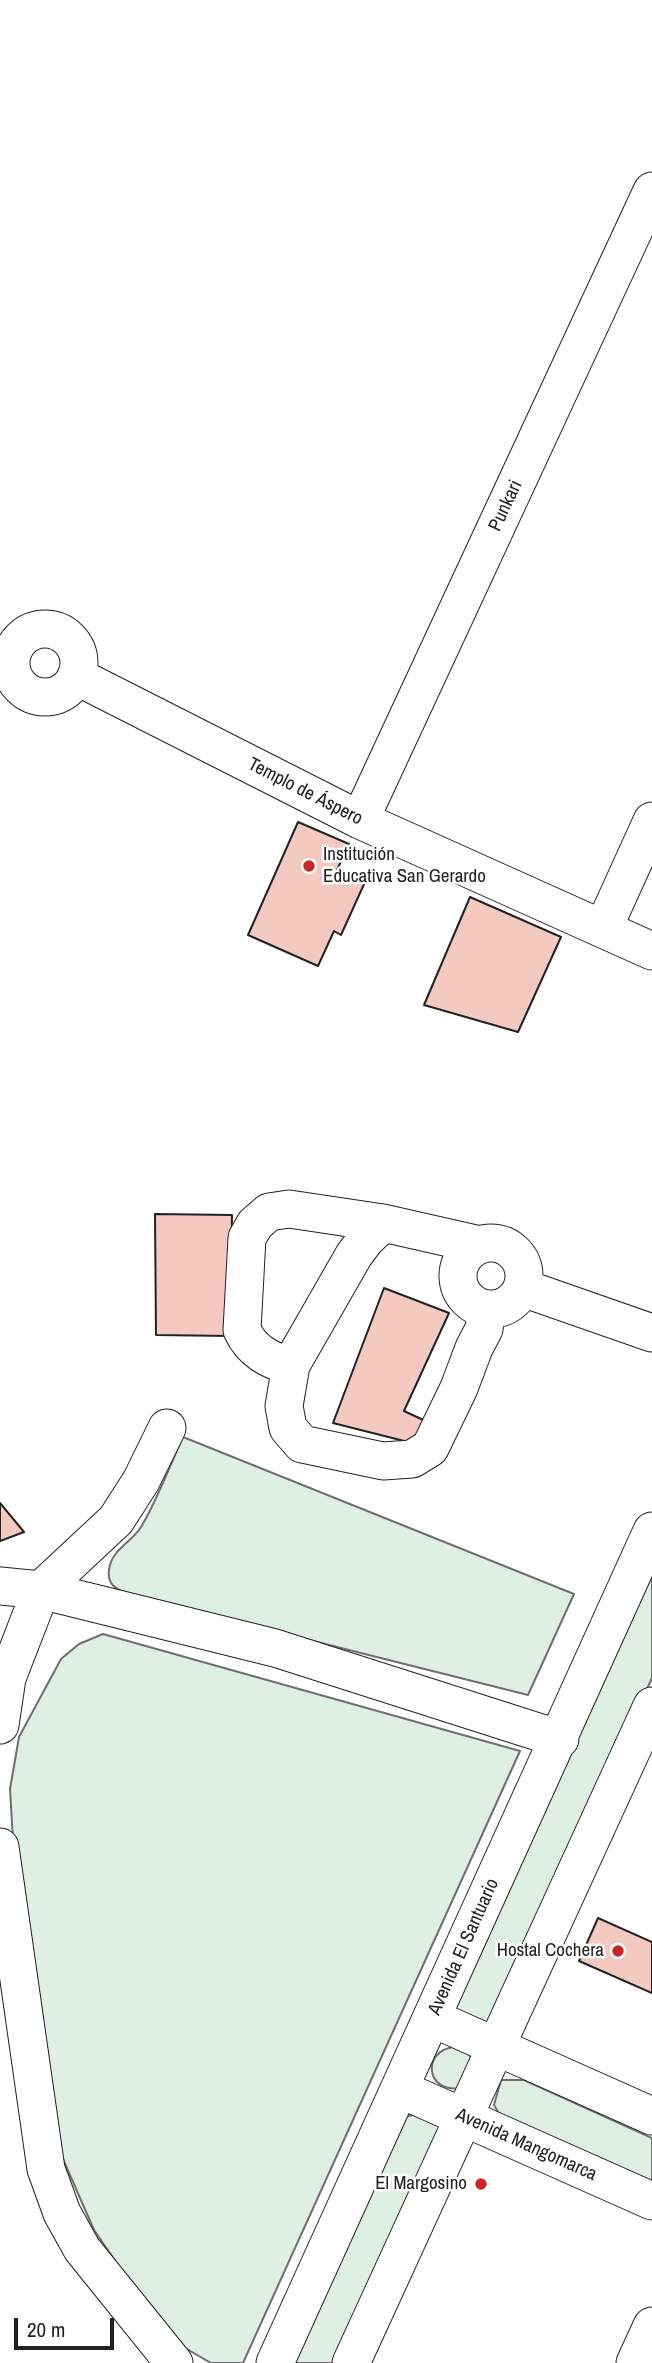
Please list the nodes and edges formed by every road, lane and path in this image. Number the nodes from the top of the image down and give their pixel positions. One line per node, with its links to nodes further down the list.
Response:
1 (652, 191): 3 (street, Punkari)
2 (76, 676): 3 (street, Templo de Áspero)
3 (360, 820): 5 (street, Templo de Áspero)
4 (652, 821): 5 (street)
5 (603, 929): 6 (street, Templo de Áspero)
6 (652, 951)
7 (383, 1223): 8 (street); 13 (street); 13 (street)
8 (480, 1245): 9 (street); 10 (street)
9 (524, 1282): 10 (street); 11 (street); 12 (street)
10 (487, 1309): 13 (street)
11 (652, 1322)
12 (652, 1333)
13 (291, 1365)
14 (167, 1428): 17 (street)
15 (652, 1531): 20 (street, Avenida El Santuario)
16 (0, 1586): 17 (street)
17 (41, 1590): 19 (street); 20 (street)
18 (652, 1706): 23 (street)
19 (0, 1725)
20 (560, 1739): 22 (street, Avenida El Santuario)
21 (0, 1847): 29 (street)
22 (432, 2018): 23 (street); 24 (street, Avenida El Santuario)
23 (497, 2046): 25 (street); 26 (street)
24 (400, 2089): 25 (street, Avenida Mangomarca); 30 (street, Avenida El Santuario)
25 (463, 2116): 27 (street, Avenida Mangomarca); 31 (street)
26 (652, 2116)
27 (652, 2201)
28 (652, 2326): 32 (street)
29 (174, 2363)
30 (275, 2363)
31 (351, 2363)
32 (635, 2363)

